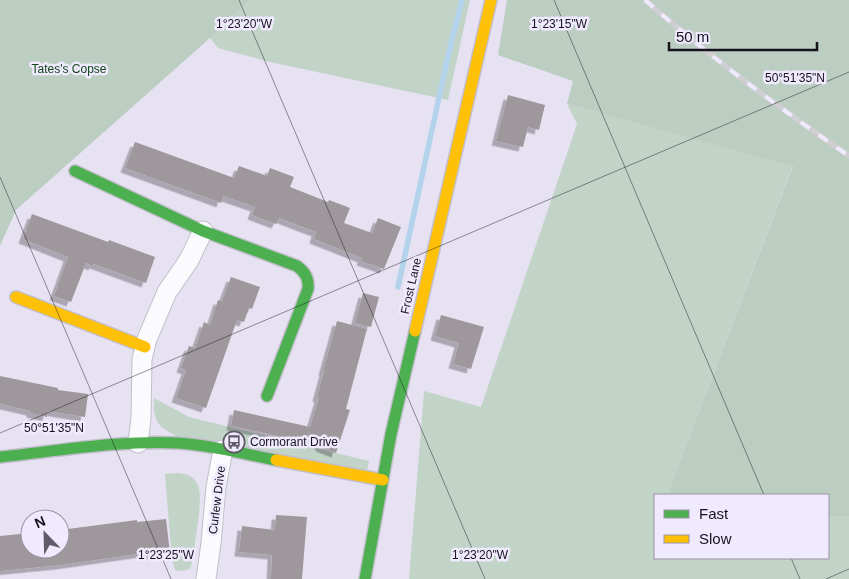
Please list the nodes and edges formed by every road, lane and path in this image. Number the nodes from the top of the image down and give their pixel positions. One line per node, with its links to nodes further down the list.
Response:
1 (491, 0): 10 (street, Frost Lane)
2 (75, 171): 3 (street)
3 (203, 231): 5 (street); 6 (street)
4 (16, 297): 5 (street)
5 (145, 347): 7 (street)
6 (267, 396)
7 (138, 443): 8 (street); 9 (street)
8 (223, 450): 10 (street); 11 (street, Curlew Drive)
9 (0, 457)
10 (383, 480): 12 (street, Frost Lane)
11 (206, 579)
12 (365, 579)

